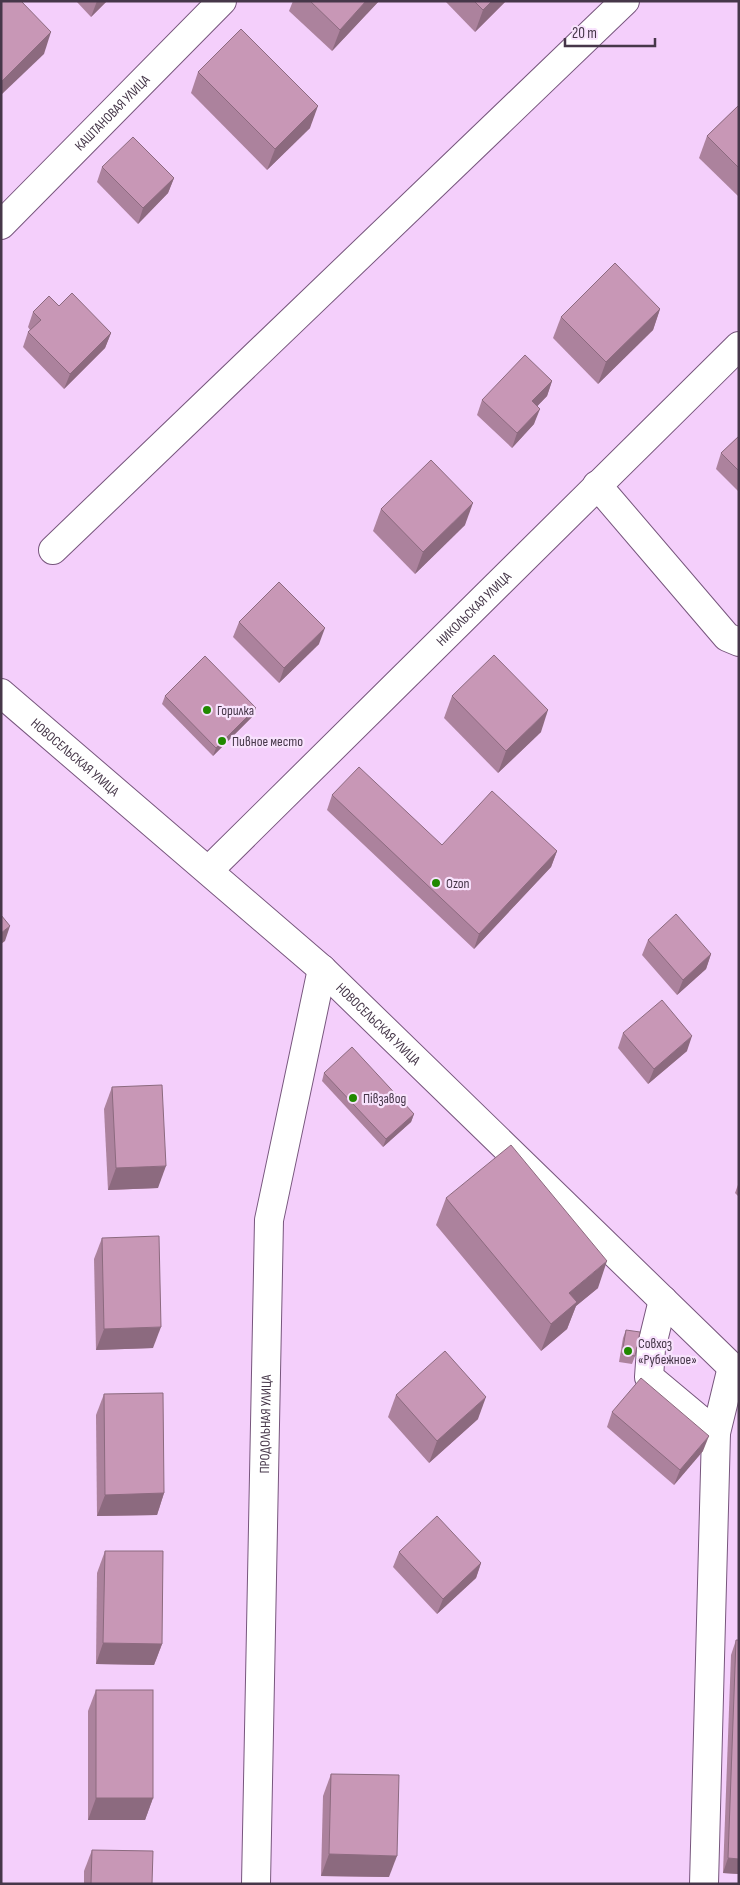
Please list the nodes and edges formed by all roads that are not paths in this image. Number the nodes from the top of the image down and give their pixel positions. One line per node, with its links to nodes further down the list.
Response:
1 (222, 1): 3 (street, КАШТАНОВАЯ УЛИЦА)
2 (625, 1): 6 (street)
3 (1, 225)
4 (739, 346): 5 (street, НИКОЛЬСКАЯ УЛИЦА)
5 (597, 484): 7 (street); 9 (street, НИКОЛЬСКАЯ УЛИЦА)
6 (53, 550)
7 (739, 642)
8 (1, 693): 9 (street, НОВОСЕЛЬСКАЯ УЛИЦА)
9 (209, 870): 10 (street, НОВОСЕЛЬСКАЯ УЛИЦА)
10 (322, 969): 11 (street, НОВОСЕЛЬСКАЯ УЛИЦА); 14 (street, ПРОДОЛЬНАЯ УЛИЦА)
11 (663, 1300): 12 (street, НОВОСЕЛЬСКАЯ УЛИЦА); 13 (street)
12 (737, 1367): 13 (street)
13 (716, 1433): 15 (street)
14 (256, 1884)
15 (704, 1884)

